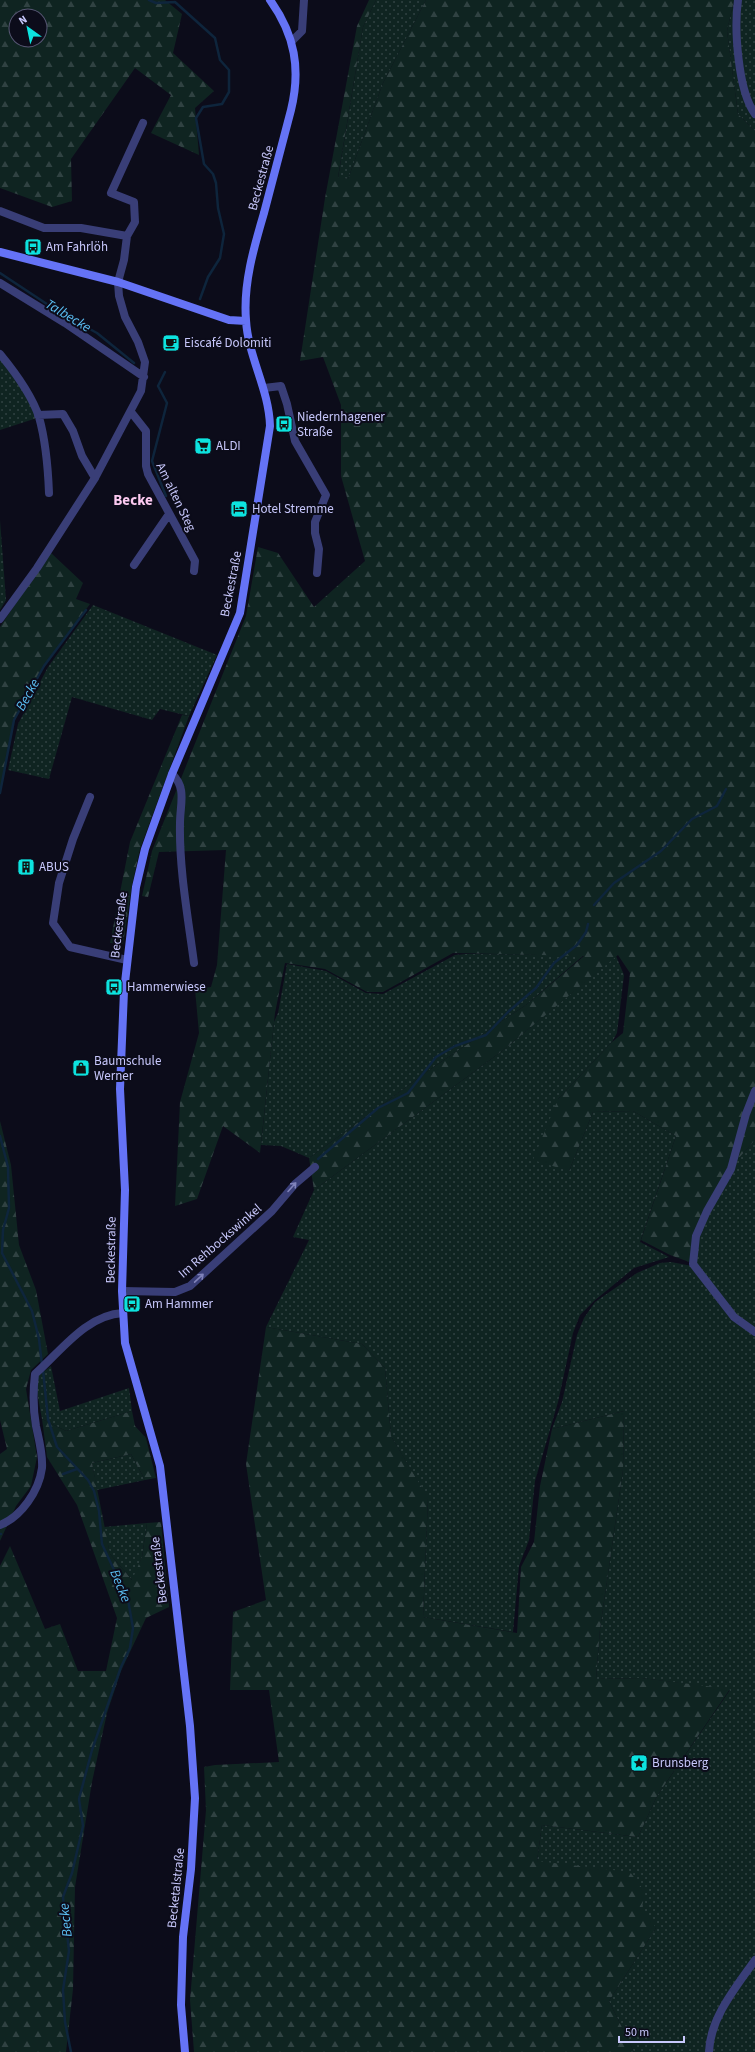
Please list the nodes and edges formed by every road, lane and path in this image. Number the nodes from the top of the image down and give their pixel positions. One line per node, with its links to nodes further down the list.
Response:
1 (270, 0): 4 (main road, Beckestraße)
2 (304, 0): 4 (street)
3 (738, 0): 5 (street)
4 (292, 41): 12 (main road, Beckestraße)
5 (755, 114)
6 (143, 123): 8 (street)
7 (0, 211): 8 (street)
8 (127, 236): 10 (street)
9 (0, 252): 10 (main road)
10 (118, 282): 12 (main road); 14 (street)
11 (0, 283): 14 (street)
12 (246, 320): 15 (main road)
13 (0, 354): 17 (street)
14 (144, 376): 16 (street)
15 (264, 388): 23 (street); 25 (main road, Beckestraße)
16 (131, 412): 18 (street); 20 (street, Am alten Steg)
17 (38, 415): 18 (street); 19 (street)
18 (95, 478): 24 (street)
19 (49, 493)
20 (170, 514): 21 (street); 22 (street, Am alten Steg)
21 (134, 565)
22 (194, 571)
23 (317, 573)
24 (0, 619)
25 (172, 774): 27 (main road, Beckestraße); 28 (street)
26 (90, 796): 27 (street)
27 (127, 960): 31 (main road, Beckestraße)
28 (194, 963)
29 (755, 1091): 33 (street)
30 (315, 1167): 31 (street, Im Rehbockswinkel, one-way to 30)
31 (122, 1291): 32 (main road, Beckestraße)
32 (123, 1313): 34 (street); 35 (main road, Beckestraße)
33 (755, 1332)
34 (3, 1524)
35 (190, 1726): 37 (main road, Becketalstraße)
36 (755, 1960): 38 (street)
37 (185, 2052)
38 (709, 2052)

